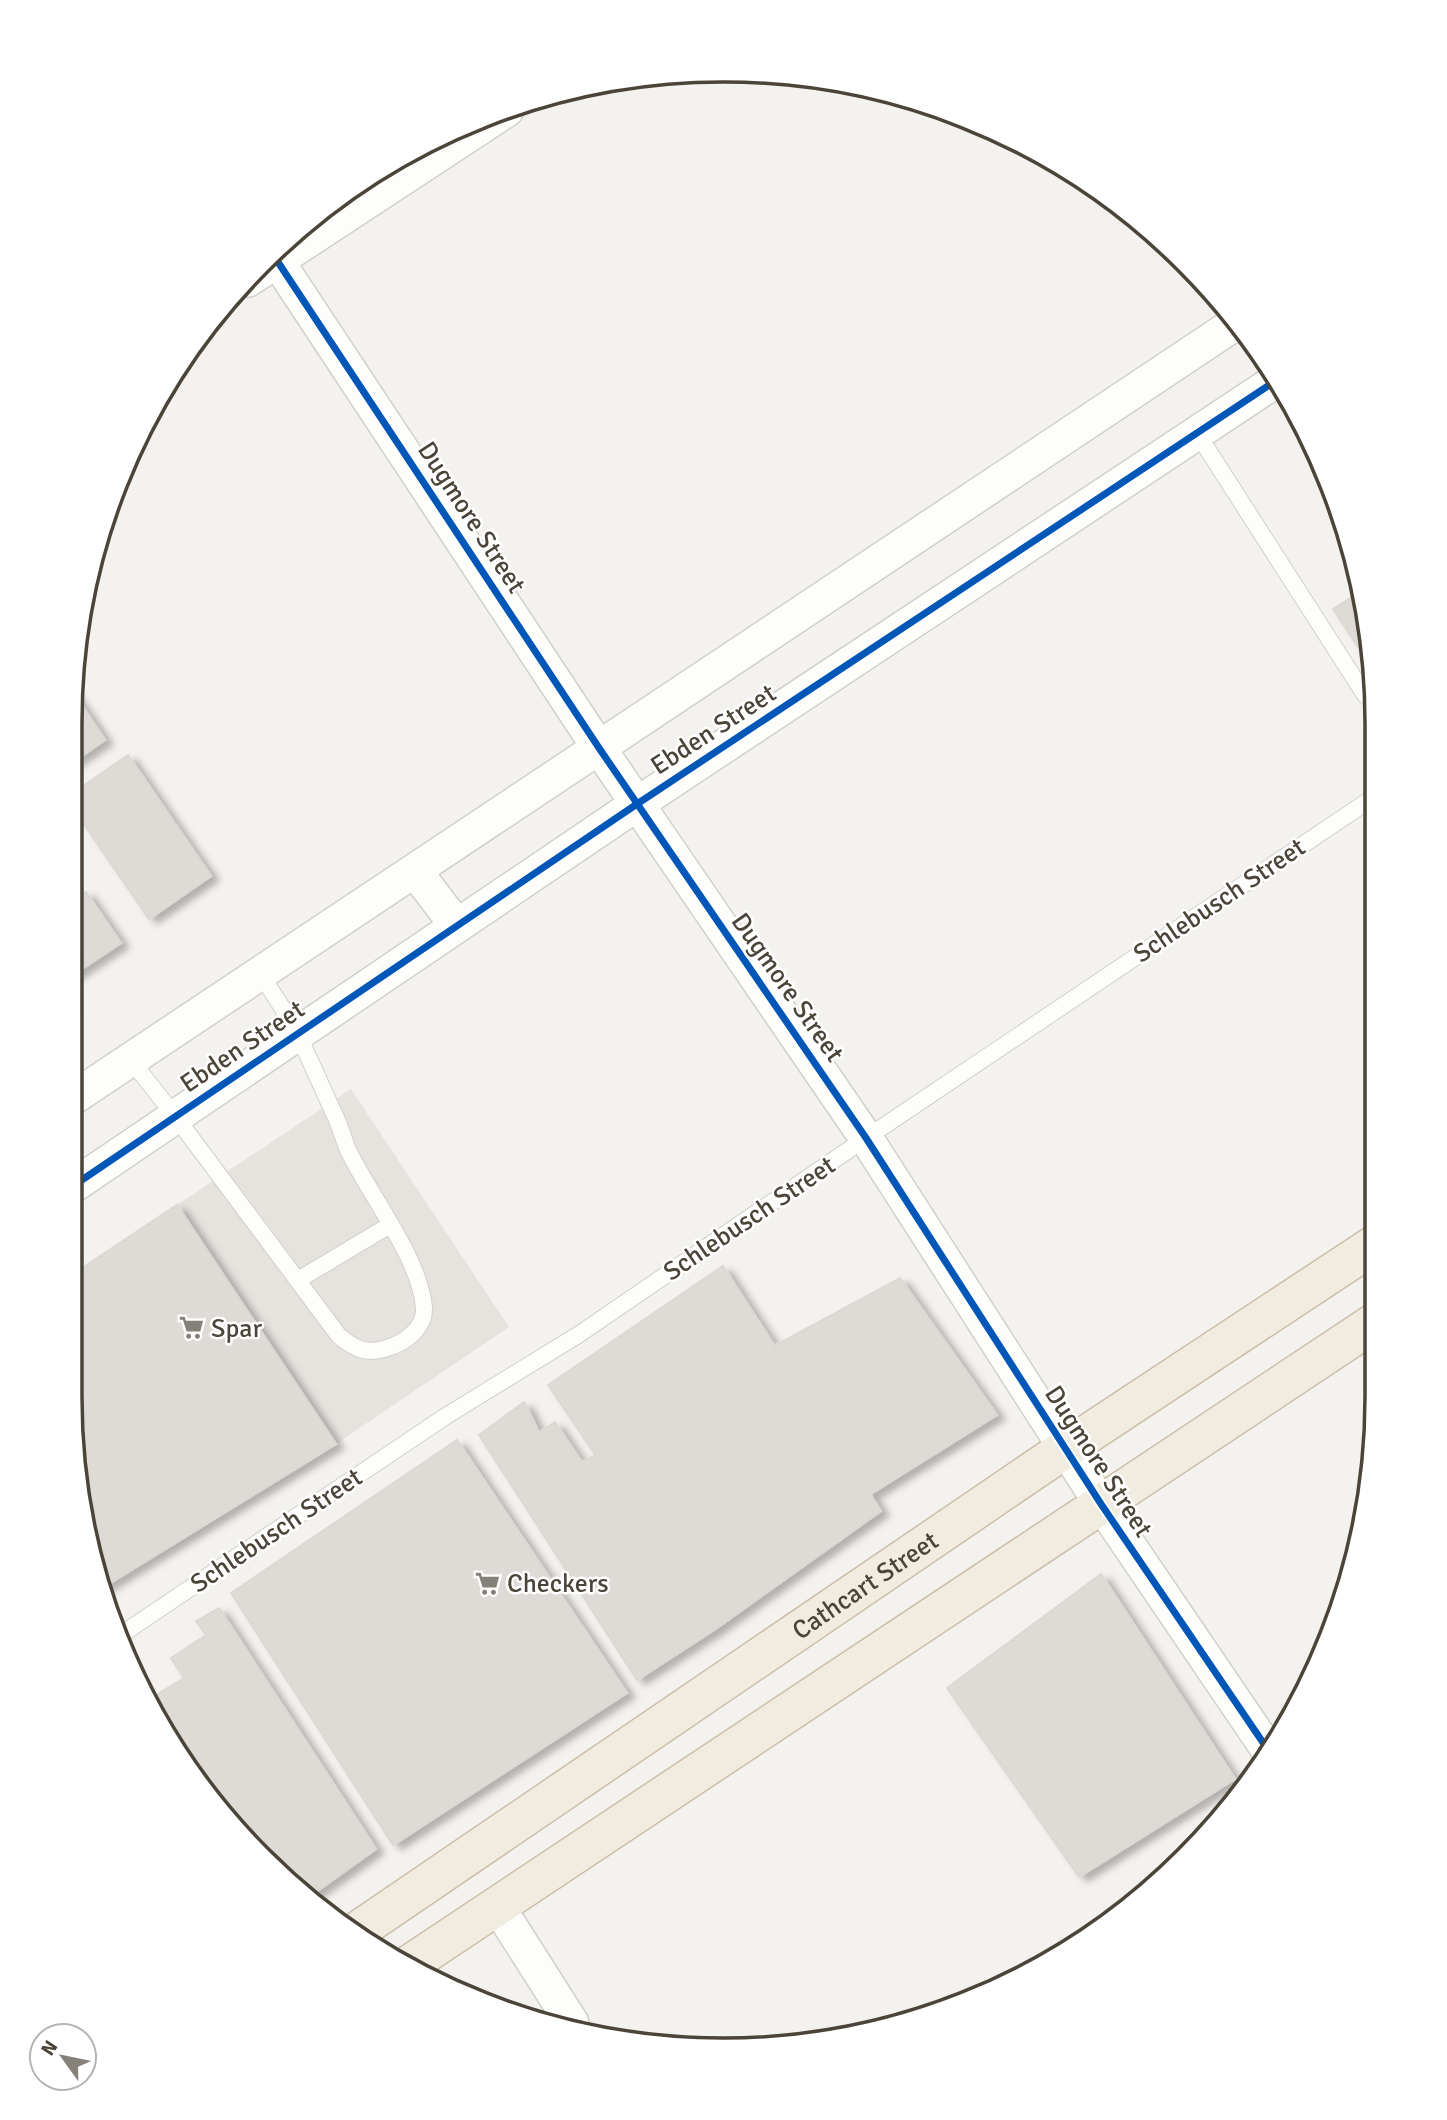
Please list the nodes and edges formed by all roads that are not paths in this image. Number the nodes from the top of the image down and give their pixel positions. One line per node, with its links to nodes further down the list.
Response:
1 (463, 138): 2 (street)
2 (308, 235)
3 (279, 262): 8 (street, Dugmore Street)
4 (1228, 328): 8 (street, Ebden Street)
5 (1268, 386): 6 (street, Ebden Street)
6 (1198, 433): 7 (lane); 10 (street, Ebden Street)
7 (1364, 693)
8 (599, 748): 10 (street, Dugmore Street); 11 (street, Ebden Street)
9 (1365, 803): 18 (lane, Schlebusch Street)
10 (637, 804): 12 (street, Ebden Street); 18 (street, Dugmore Street)
11 (415, 871): 12 (street); 13 (street, Ebden Street)
12 (457, 926): 14 (street, Ebden Street)
13 (260, 974): 14 (lane); 15 (street, Ebden Street)
14 (298, 1035): 17 (street, Ebden Street); 20 (lane)
15 (130, 1059): 16 (street, Ebden Street); 17 (lane)
16 (82, 1092)
17 (176, 1116): 19 (street, Ebden Street); 22 (lane)
18 (866, 1138): 24 (street, Dugmore Street); 26 (lane, Schlebusch Street)
19 (82, 1180)
20 (390, 1225): 22 (lane); 22 (lane)
21 (1365, 1251): 24 (highway, Cathcart Street)
22 (298, 1280)
23 (1365, 1329): 25 (highway)
24 (1065, 1449): 25 (street, Dugmore Street); 29 (highway, Cathcart Street)
25 (1101, 1504): 27 (street, Dugmore Street); 28 (highway)
26 (127, 1631)
27 (1263, 1743)
28 (498, 1905): 30 (highway); 31 (street)
29 (363, 1927)
30 (417, 1959)
31 (569, 2019)

